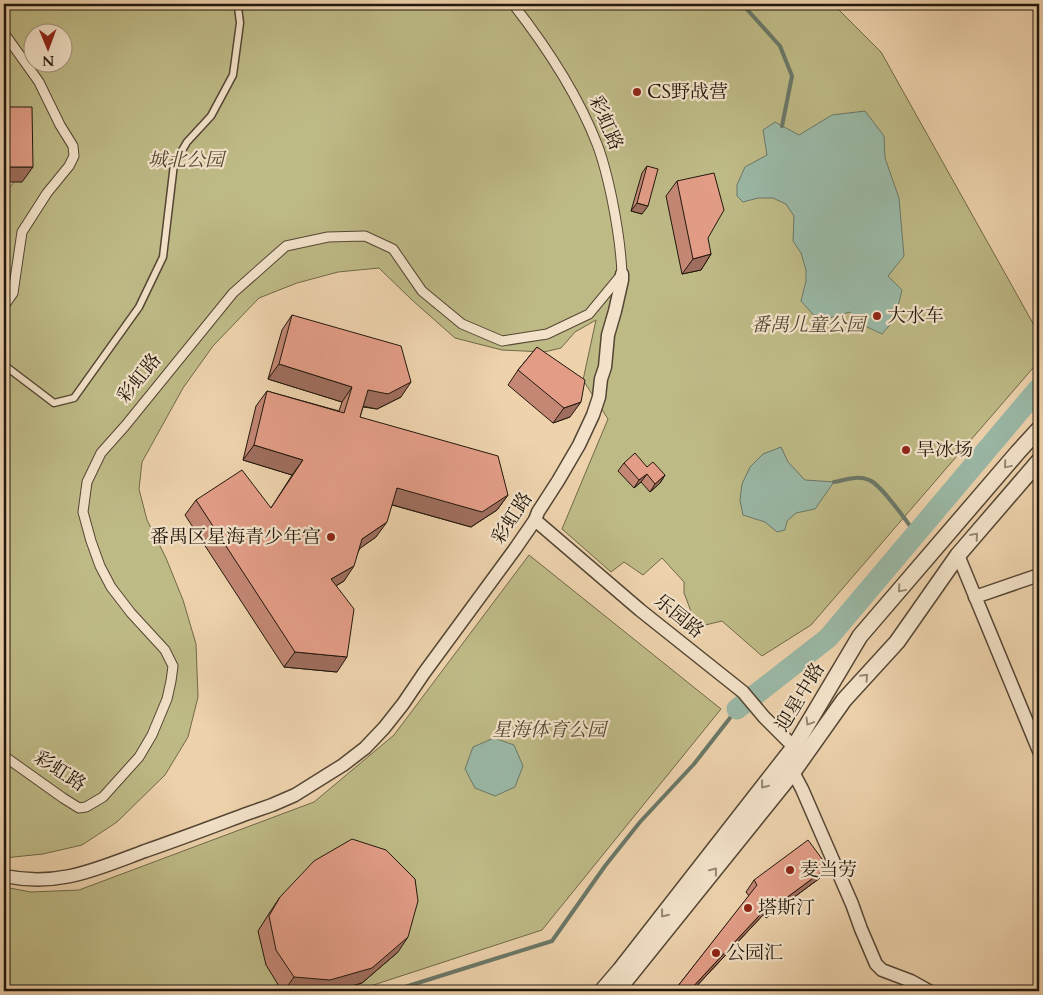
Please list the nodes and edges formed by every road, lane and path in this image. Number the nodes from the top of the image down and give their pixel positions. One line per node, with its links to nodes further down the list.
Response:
1 (236, 4): 6 (lane)
2 (514, 4): 4 (street, 彩虹路)
3 (4, 32): 5 (street)
4 (622, 274): 10 (street, 彩虹路); 16 (street, 彩虹路)
5 (4, 306)
6 (4, 365)
7 (1039, 429): 14 (street, 迎星中路, one-way to 14)
8 (1036, 466): 9 (lane); 11 (street, 迎星中路, one-way to 8)
9 (1039, 484)
10 (535, 520): 14 (street, 乐园路); 18 (street, 彩虹路)
11 (958, 555): 13 (street); 17 (street, 迎星中路, one-way to 11)
12 (1039, 575): 13 (street)
13 (975, 597): 15 (street)
14 (794, 747): 17 (street, 迎星中路)
15 (1039, 751)
16 (4, 756)
17 (788, 766): 19 (street, 迎星中路, one-way to 17); 20 (street, 迎星中路, one-way to 20); 22 (street)
18 (4, 876)
19 (626, 984): 21 (street, 迎星中路)
20 (602, 991)
21 (617, 991)
22 (929, 991)

